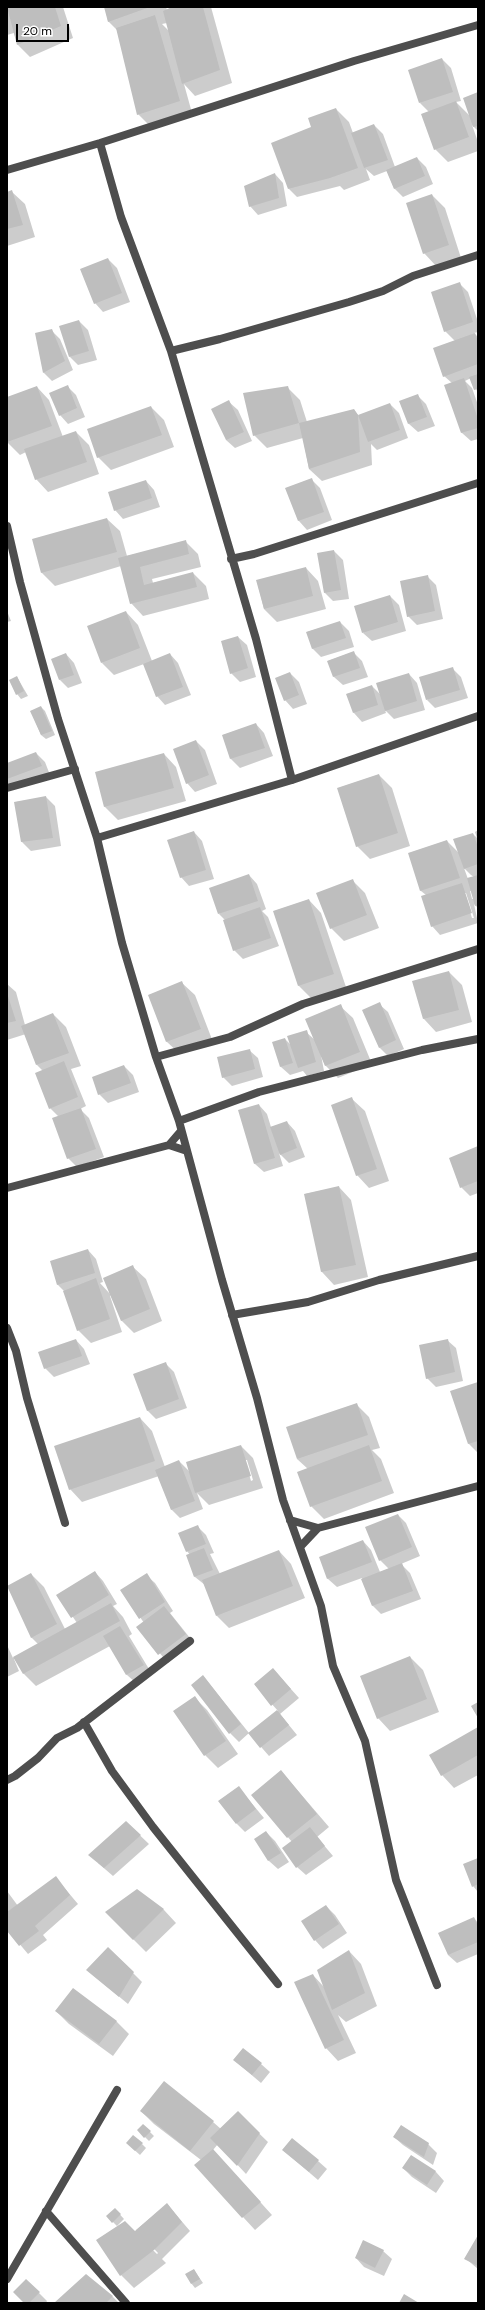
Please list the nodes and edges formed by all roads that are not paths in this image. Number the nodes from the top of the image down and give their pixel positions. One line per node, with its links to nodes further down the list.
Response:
1 (478, 25): 2 (street)
2 (100, 143): 3 (street); 5 (street)
3 (7, 170)
4 (478, 255): 5 (street)
5 (171, 351): 8 (street)
6 (478, 483): 8 (street)
7 (7, 526): 10 (street)
8 (231, 559): 11 (street)
9 (478, 716): 11 (street)
10 (75, 769): 12 (street); 13 (street)
11 (292, 780): 13 (street)
12 (7, 788)
13 (97, 838): 16 (street)
14 (478, 949): 16 (street)
15 (478, 1039): 17 (street)
16 (156, 1057): 17 (street)
17 (179, 1121): 18 (street)
18 (181, 1130): 19 (street); 20 (street)
19 (168, 1145): 20 (street); 21 (street)
20 (187, 1151): 23 (street)
21 (7, 1188)
22 (478, 1256): 23 (street)
23 (232, 1315): 26 (street)
24 (7, 1328): 27 (street)
25 (478, 1486): 28 (street)
26 (290, 1520): 28 (street); 29 (street)
27 (65, 1523)
28 (318, 1528): 29 (street)
29 (300, 1548): 34 (street)
30 (190, 1641): 31 (street)
31 (84, 1722): 32 (street); 33 (street)
32 (7, 1780)
33 (278, 1984)
34 (437, 1985)
35 (117, 2090): 36 (street)
36 (46, 2211): 37 (street); 38 (street)
37 (7, 2279)
38 (126, 2303)

